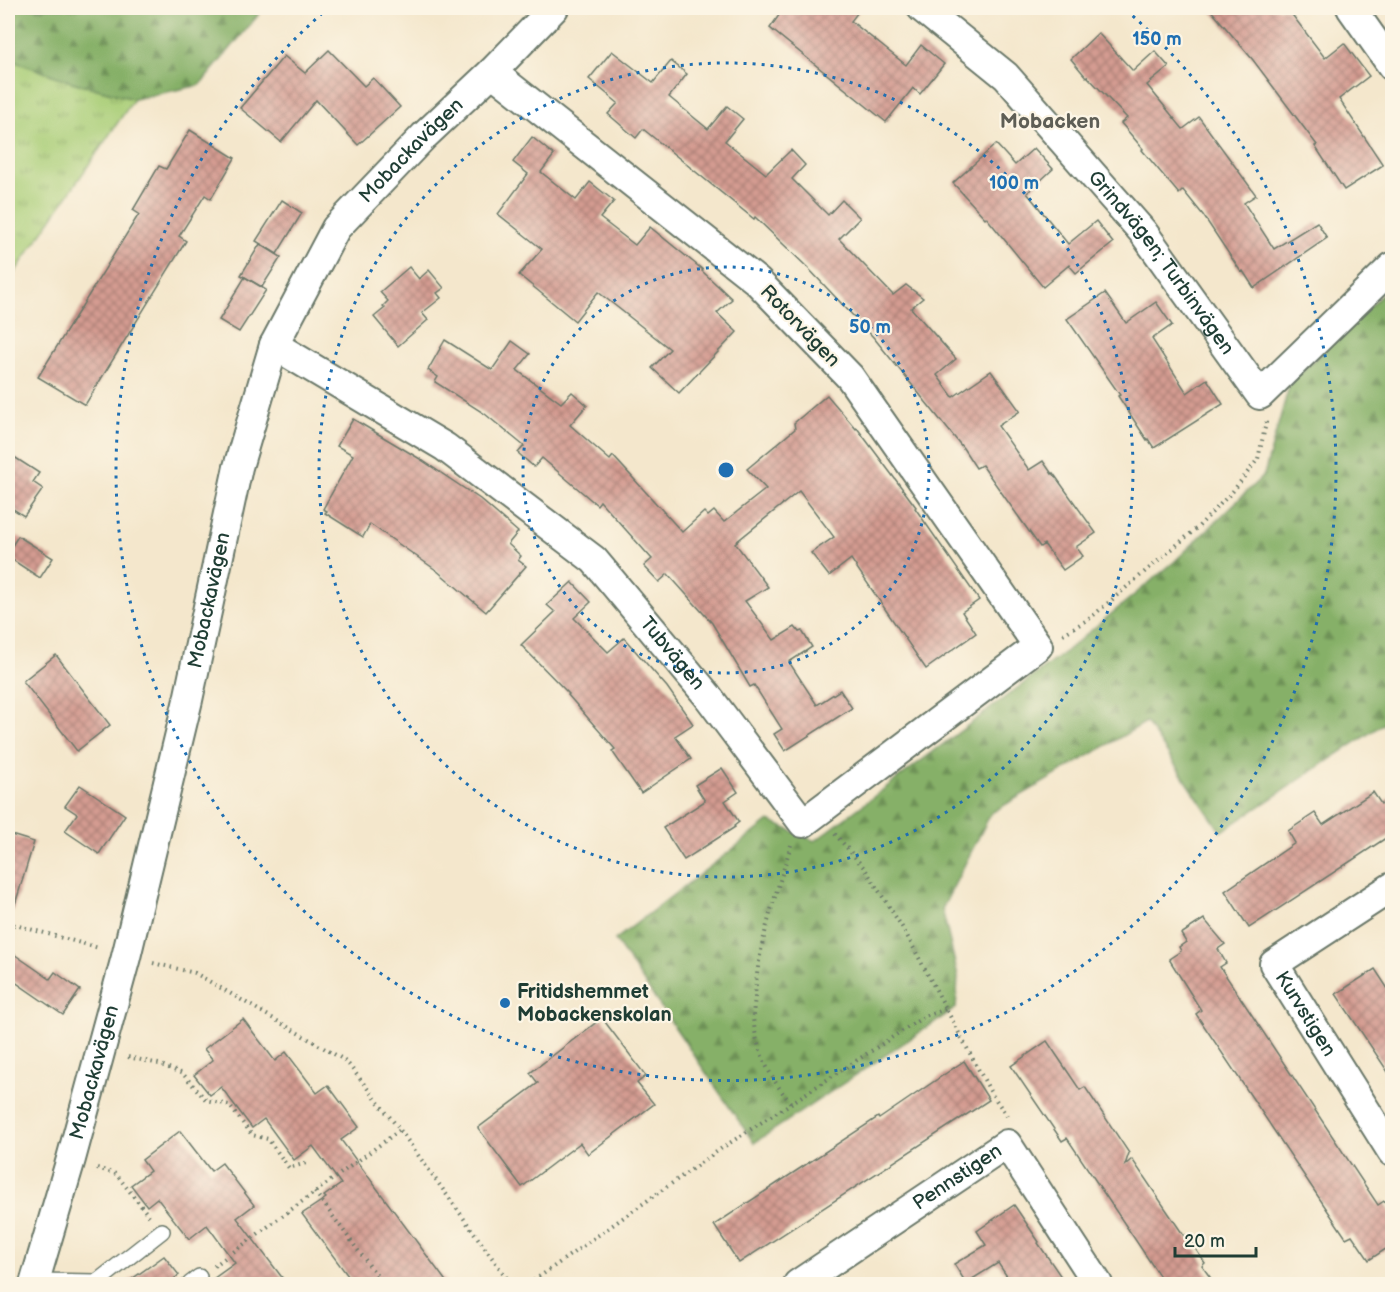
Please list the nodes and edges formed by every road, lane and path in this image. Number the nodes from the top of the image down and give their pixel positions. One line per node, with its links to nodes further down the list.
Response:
1 (554, 8): 5 (street, Mobackavägen)
2 (922, 8): 8 (street, Grindvägen; Turbinvägen)
3 (1351, 8): 4 (street)
4 (1392, 66)
5 (492, 72): 7 (street, Mobackavägen); 9 (street, Rotorvägen)
6 (1392, 267): 8 (street)
7 (274, 345): 10 (street, Tubvägen); 13 (street, Mobackavägen)
8 (1260, 395): 9 (path)
9 (1038, 646): 10 (street)
10 (810, 817): 14 (path); 16 (path)
11 (1392, 886): 19 (street, Kurvstigen)
12 (8, 923): 13 (path)
13 (126, 957): 15 (street, Mobackavägen); 17 (path)
14 (946, 1009): 16 (path); 18 (path)
15 (101, 1051): 20 (street, Mobackavägen); 21 (path)
16 (791, 1103): 28 (path)
17 (400, 1130): 22 (path); 27 (path)
18 (1007, 1144): 29 (street, Pennstigen); 30 (street, Pennstigen)
19 (1392, 1152)
20 (71, 1159): 23 (path); 25 (street, Mobackavägen)
21 (310, 1162)
22 (315, 1192): 24 (path); 26 (path)
23 (162, 1231): 25 (lane)
24 (194, 1281)
25 (35, 1283)
26 (383, 1284)
27 (511, 1284)
28 (529, 1284)
29 (798, 1284)
30 (1098, 1284)

